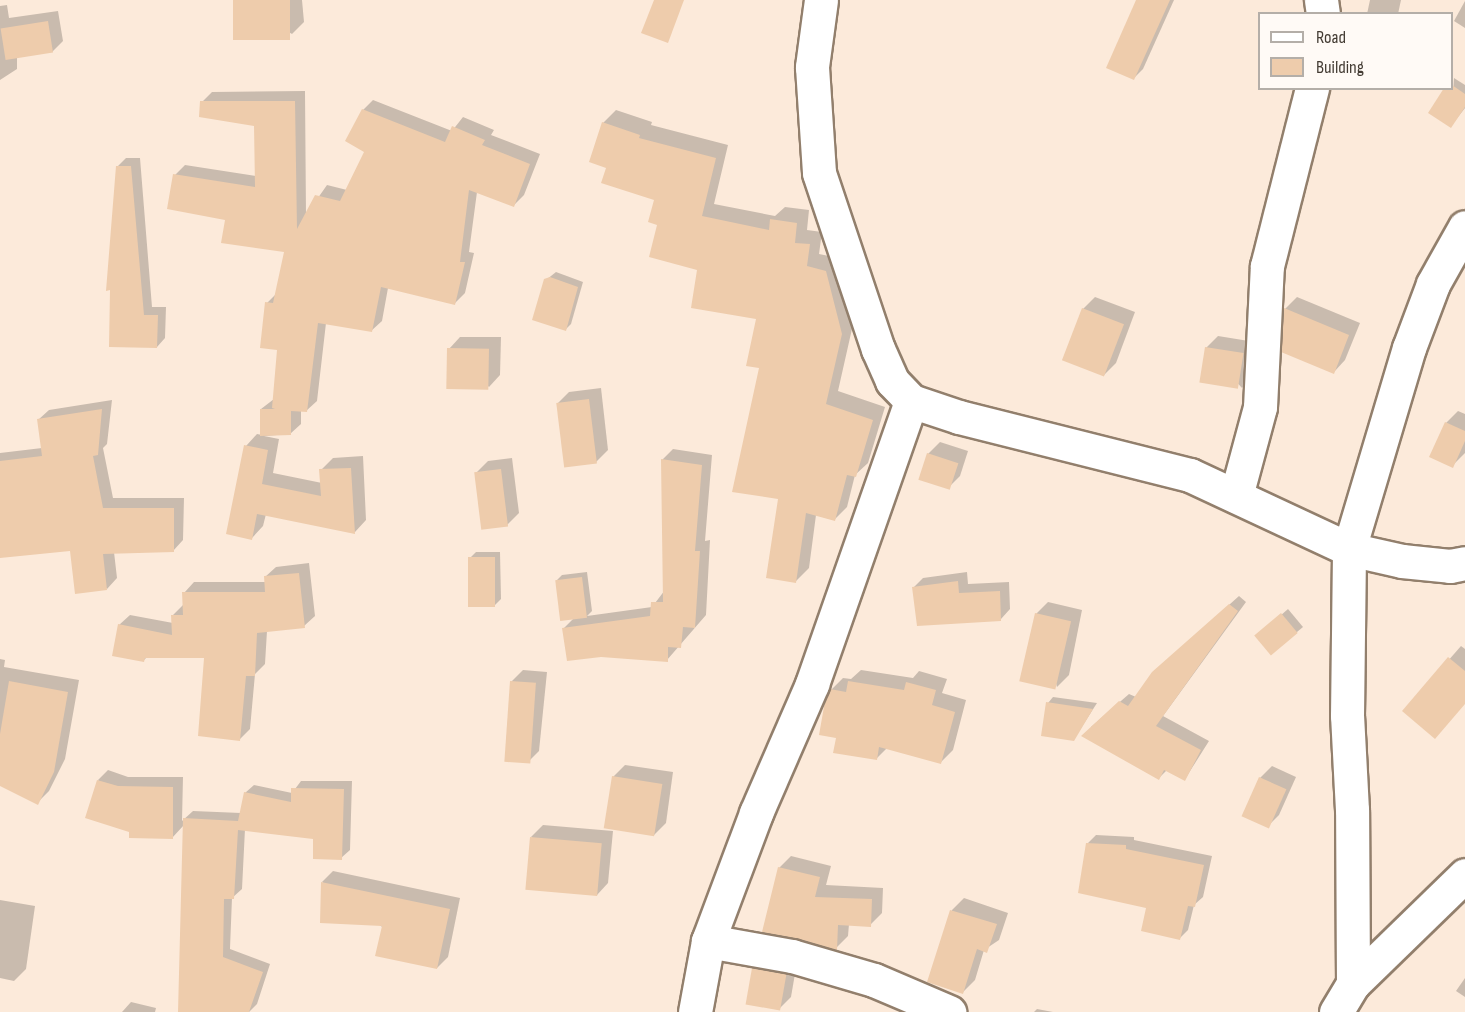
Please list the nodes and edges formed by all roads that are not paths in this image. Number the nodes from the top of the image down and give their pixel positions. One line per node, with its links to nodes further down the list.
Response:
1 (821, 0): 4 (street)
2 (1311, 90): 5 (street)
3 (1465, 227): 6 (street)
4 (911, 400): 5 (street); 9 (street)
5 (1236, 496): 6 (street)
6 (1349, 549): 7 (street); 10 (street)
7 (1465, 563)
8 (1465, 875): 10 (street)
9 (708, 941): 11 (street); 12 (street)
10 (1353, 984): 13 (street)
11 (695, 1012)
12 (949, 1012)
13 (1336, 1012)

